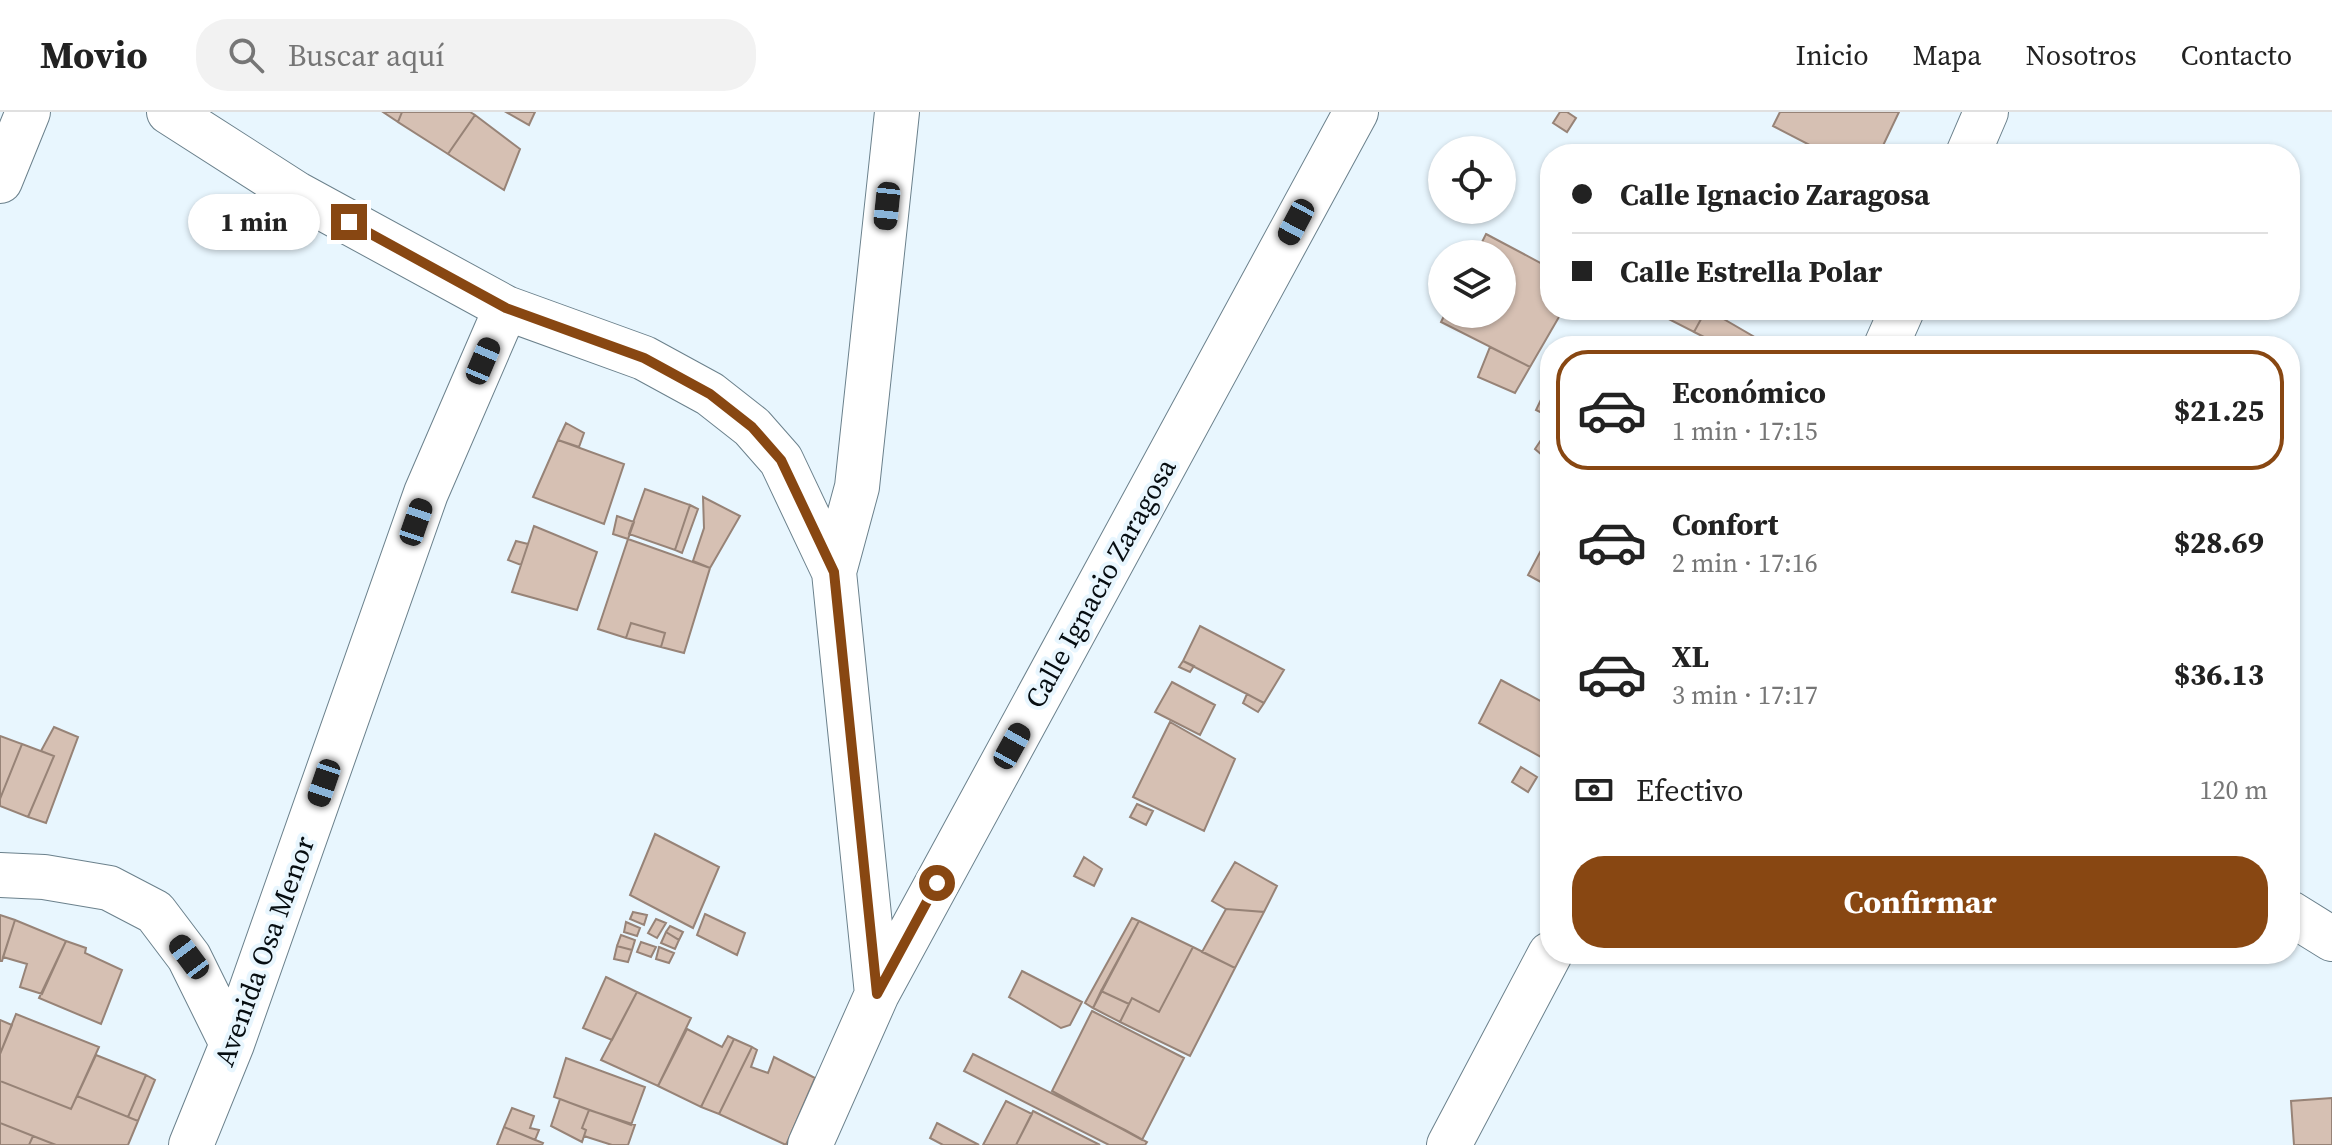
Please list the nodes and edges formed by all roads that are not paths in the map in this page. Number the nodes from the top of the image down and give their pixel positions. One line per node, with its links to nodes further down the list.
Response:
1 (28, 112): 7 (street)
2 (169, 112): 8 (street)
3 (897, 112): 9 (street)
4 (1356, 112): 14 (street, Calle Ignacio Zaragosa)
5 (1986, 112): 6 (street)
6 (1972, 144)
7 (0, 181)
8 (506, 308): 9 (street); 15 (street, Avenida Osa Menor)
9 (834, 572): 14 (street)
10 (0, 875): 15 (street)
11 (2300, 919): 12 (street)
12 (2332, 939)
13 (1545, 964): 18 (street)
14 (877, 994): 17 (street, Calle Ignacio Zaragosa)
15 (232, 1044): 16 (street, Avenida Osa Menor)
16 (191, 1145)
17 (810, 1145)
18 (1449, 1145)

